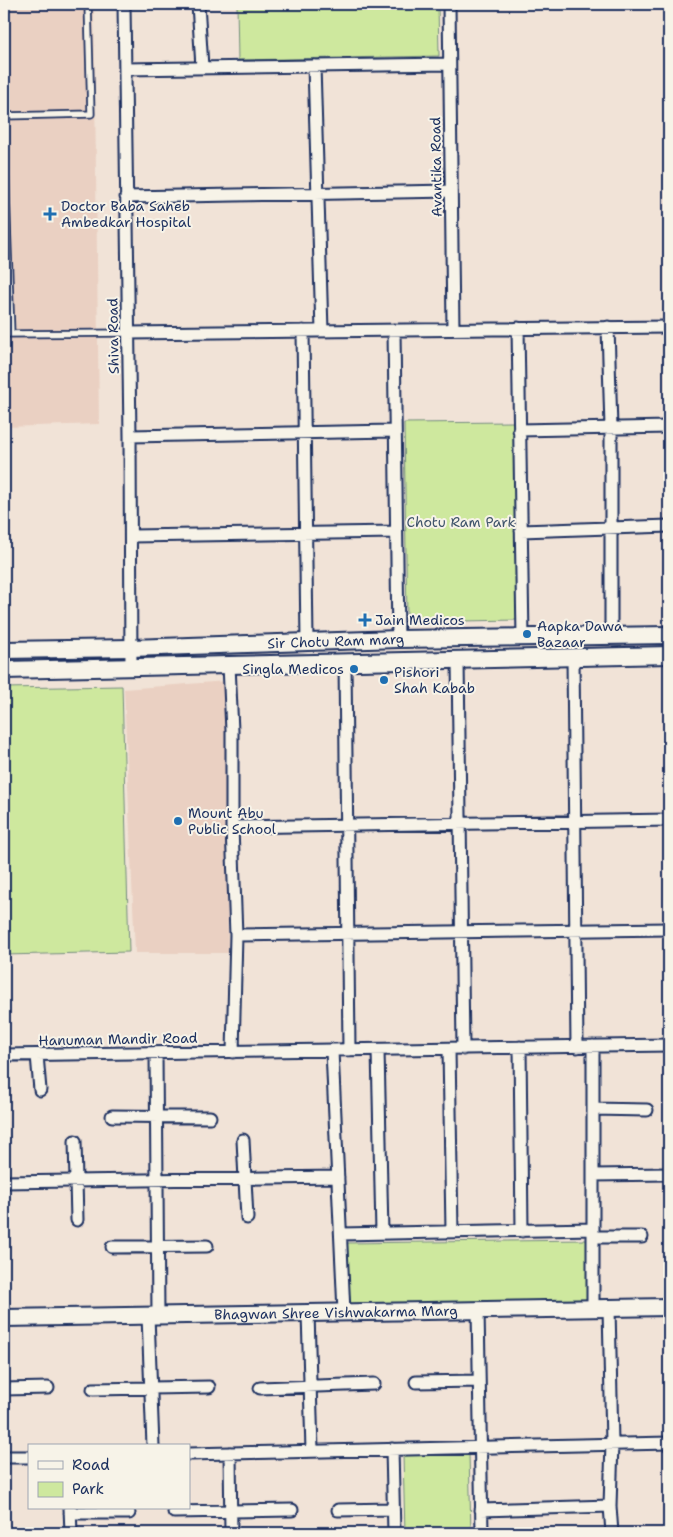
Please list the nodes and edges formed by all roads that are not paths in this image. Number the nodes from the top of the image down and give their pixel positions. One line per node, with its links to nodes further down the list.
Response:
1 (88, 4): 9 (lane)
2 (124, 4): 8 (street, Shiva Road)
3 (198, 4): 7 (street)
4 (449, 4): 5 (street, Avantika Road)
5 (450, 64): 6 (street); 11 (street, Avantika Road)
6 (314, 66): 7 (street); 12 (street)
7 (202, 67): 8 (street)
8 (125, 69): 13 (street, Shiva Road)
9 (4, 116)
10 (4, 134): 23 (lane)
11 (451, 191): 12 (street); 17 (street, Avantika Road)
12 (318, 193): 13 (street); 20 (street)
13 (126, 197): 21 (street, Shiva Road)
14 (608, 327): 15 (street); 16 (street); 25 (street)
15 (669, 327)
16 (518, 328): 17 (street); 26 (street)
17 (453, 329): 18 (street)
18 (394, 330): 20 (street); 27 (street)
19 (303, 331): 20 (street); 21 (street); 28 (street)
20 (322, 331)
21 (128, 333): 23 (lane); 29 (street, Shiva Road)
22 (4, 334): 23 (lane)
23 (11, 334)
24 (669, 427): 25 (street)
25 (611, 428): 26 (street); 31 (street)
26 (519, 430): 32 (street)
27 (394, 431): 28 (street); 33 (street)
28 (304, 433): 29 (street); 34 (street)
29 (130, 436): 35 (street, Shiva Road)
30 (669, 526): 31 (street)
31 (611, 527): 32 (street); 36 (street)
32 (521, 531): 38 (street)
33 (396, 532): 34 (street); 39 (street)
34 (306, 534): 35 (street); 40 (street)
35 (131, 536): 41 (street, Shiva Road)
36 (611, 635): 37 (street, Sir Chotu Ram marg); 38 (street, Sir Chotu Ram marg)
37 (669, 635)
38 (523, 638): 39 (street, Sir Chotu Ram marg)
39 (398, 639): 40 (street, Sir Chotu Ram marg)
40 (307, 642): 41 (street, Sir Chotu Ram marg)
41 (131, 648): 42 (street, Sir Chotu Ram marg); 48 (street, Shiva Road)
42 (4, 650)
43 (669, 655): 44 (street, Sir Chotu Ram marg)
44 (574, 657): 45 (street, Sir Chotu Ram marg); 51 (street)
45 (458, 660): 46 (street, Sir Chotu Ram marg); 52 (street)
46 (345, 662): 47 (street, Sir Chotu Ram marg); 53 (street)
47 (229, 665): 48 (street, Sir Chotu Ram marg); 54 (street)
48 (131, 668): 49 (street, Sir Chotu Ram marg)
49 (4, 670)
50 (669, 820): 51 (street)
51 (575, 821): 52 (street); 56 (street)
52 (460, 823): 53 (street); 57 (street)
53 (347, 825): 54 (street); 58 (street)
54 (232, 827): 59 (street)
55 (669, 929): 56 (street)
56 (576, 930): 57 (street); 63 (street)
57 (461, 932): 58 (street); 65 (street)
58 (347, 934): 59 (street); 66 (street)
59 (236, 936): 69 (street)
60 (669, 1045): 61 (street, Hanuman Mandir Road)
61 (593, 1046): 63 (street, Hanuman Mandir Road); 74 (street)
62 (520, 1047): 63 (street, Hanuman Mandir Road); 65 (street, Hanuman Mandir Road); 90 (street)
63 (577, 1047)
64 (449, 1049): 65 (street, Hanuman Mandir Road); 67 (street, Hanuman Mandir Road); 91 (street)
65 (463, 1049)
66 (349, 1050): 67 (street, Hanuman Mandir Road); 68 (street, Hanuman Mandir Road)
67 (378, 1050): 92 (street)
68 (332, 1051): 69 (street, Hanuman Mandir Road); 83 (street)
69 (233, 1052): 70 (street, Hanuman Mandir Road)
70 (156, 1053): 71 (street, Hanuman Mandir Road); 77 (street)
71 (37, 1055): 72 (street, Hanuman Mandir Road); 73 (street)
72 (4, 1056)
73 (40, 1090)
74 (593, 1109): 75 (street); 82 (street)
75 (647, 1110)
76 (112, 1116): 77 (street)
77 (156, 1116): 78 (street); 85 (street)
78 (210, 1117)
79 (244, 1140): 84 (street)
80 (75, 1141): 86 (street)
81 (669, 1174): 82 (street)
82 (593, 1175): 93 (street)
83 (338, 1177): 84 (street); 94 (street)
84 (245, 1179): 85 (street); 88 (street)
85 (157, 1180): 86 (street); 96 (street)
86 (76, 1181): 87 (street); 89 (street)
87 (4, 1182)
88 (247, 1218)
89 (77, 1220)
90 (522, 1231): 91 (street); 93 (street)
91 (452, 1232): 92 (street)
92 (382, 1233): 94 (street)
93 (593, 1233): 95 (street); 100 (street)
94 (341, 1234): 102 (street)
95 (642, 1236)
96 (158, 1246): 97 (street); 98 (street); 104 (street)
97 (207, 1246)
98 (112, 1247)
99 (669, 1307): 100 (street, Bhagwan Shree Vishwakarma Marg)
100 (601, 1308): 101 (street, Bhagwan Shree Vishwakarma Marg); 118 (street)
101 (478, 1310): 102 (street, Bhagwan Shree Vishwakarma Marg); 106 (street)
102 (344, 1312): 103 (street, Bhagwan Shree Vishwakarma Marg)
103 (308, 1313): 104 (street, Bhagwan Shree Vishwakarma Marg); 109 (street)
104 (153, 1316): 105 (street, Bhagwan Shree Vishwakarma Marg); 112 (street)
105 (4, 1318)
106 (479, 1381): 107 (street); 119 (street)
107 (416, 1382)
108 (374, 1384): 109 (street)
109 (310, 1386): 113 (street); 121 (street)
110 (209, 1387): 112 (street)
111 (48, 1388): 114 (street)
112 (151, 1388): 115 (street); 117 (street)
113 (260, 1388)
114 (4, 1389)
115 (93, 1389)
116 (669, 1443): 118 (street)
117 (153, 1444)
118 (612, 1444): 119 (street); 126 (street)
119 (480, 1448): 120 (street); 130 (street)
120 (392, 1450): 121 (street); 127 (street)
121 (312, 1451): 122 (street)
122 (230, 1453): 123 (street); 132 (street)
123 (190, 1454)
124 (4, 1457): 125 (street)
125 (28, 1457)
126 (610, 1506): 130 (street); 139 (street)
127 (393, 1509): 129 (street); 137 (street)
128 (292, 1510): 132 (street)
129 (338, 1510)
130 (481, 1510): 138 (street)
131 (70, 1511): 134 (street); 135 (street)
132 (230, 1511): 133 (street); 136 (street)
133 (174, 1512)
134 (129, 1513)
135 (71, 1533)
136 (231, 1533)
137 (394, 1533)
138 (482, 1533)
139 (612, 1533)

